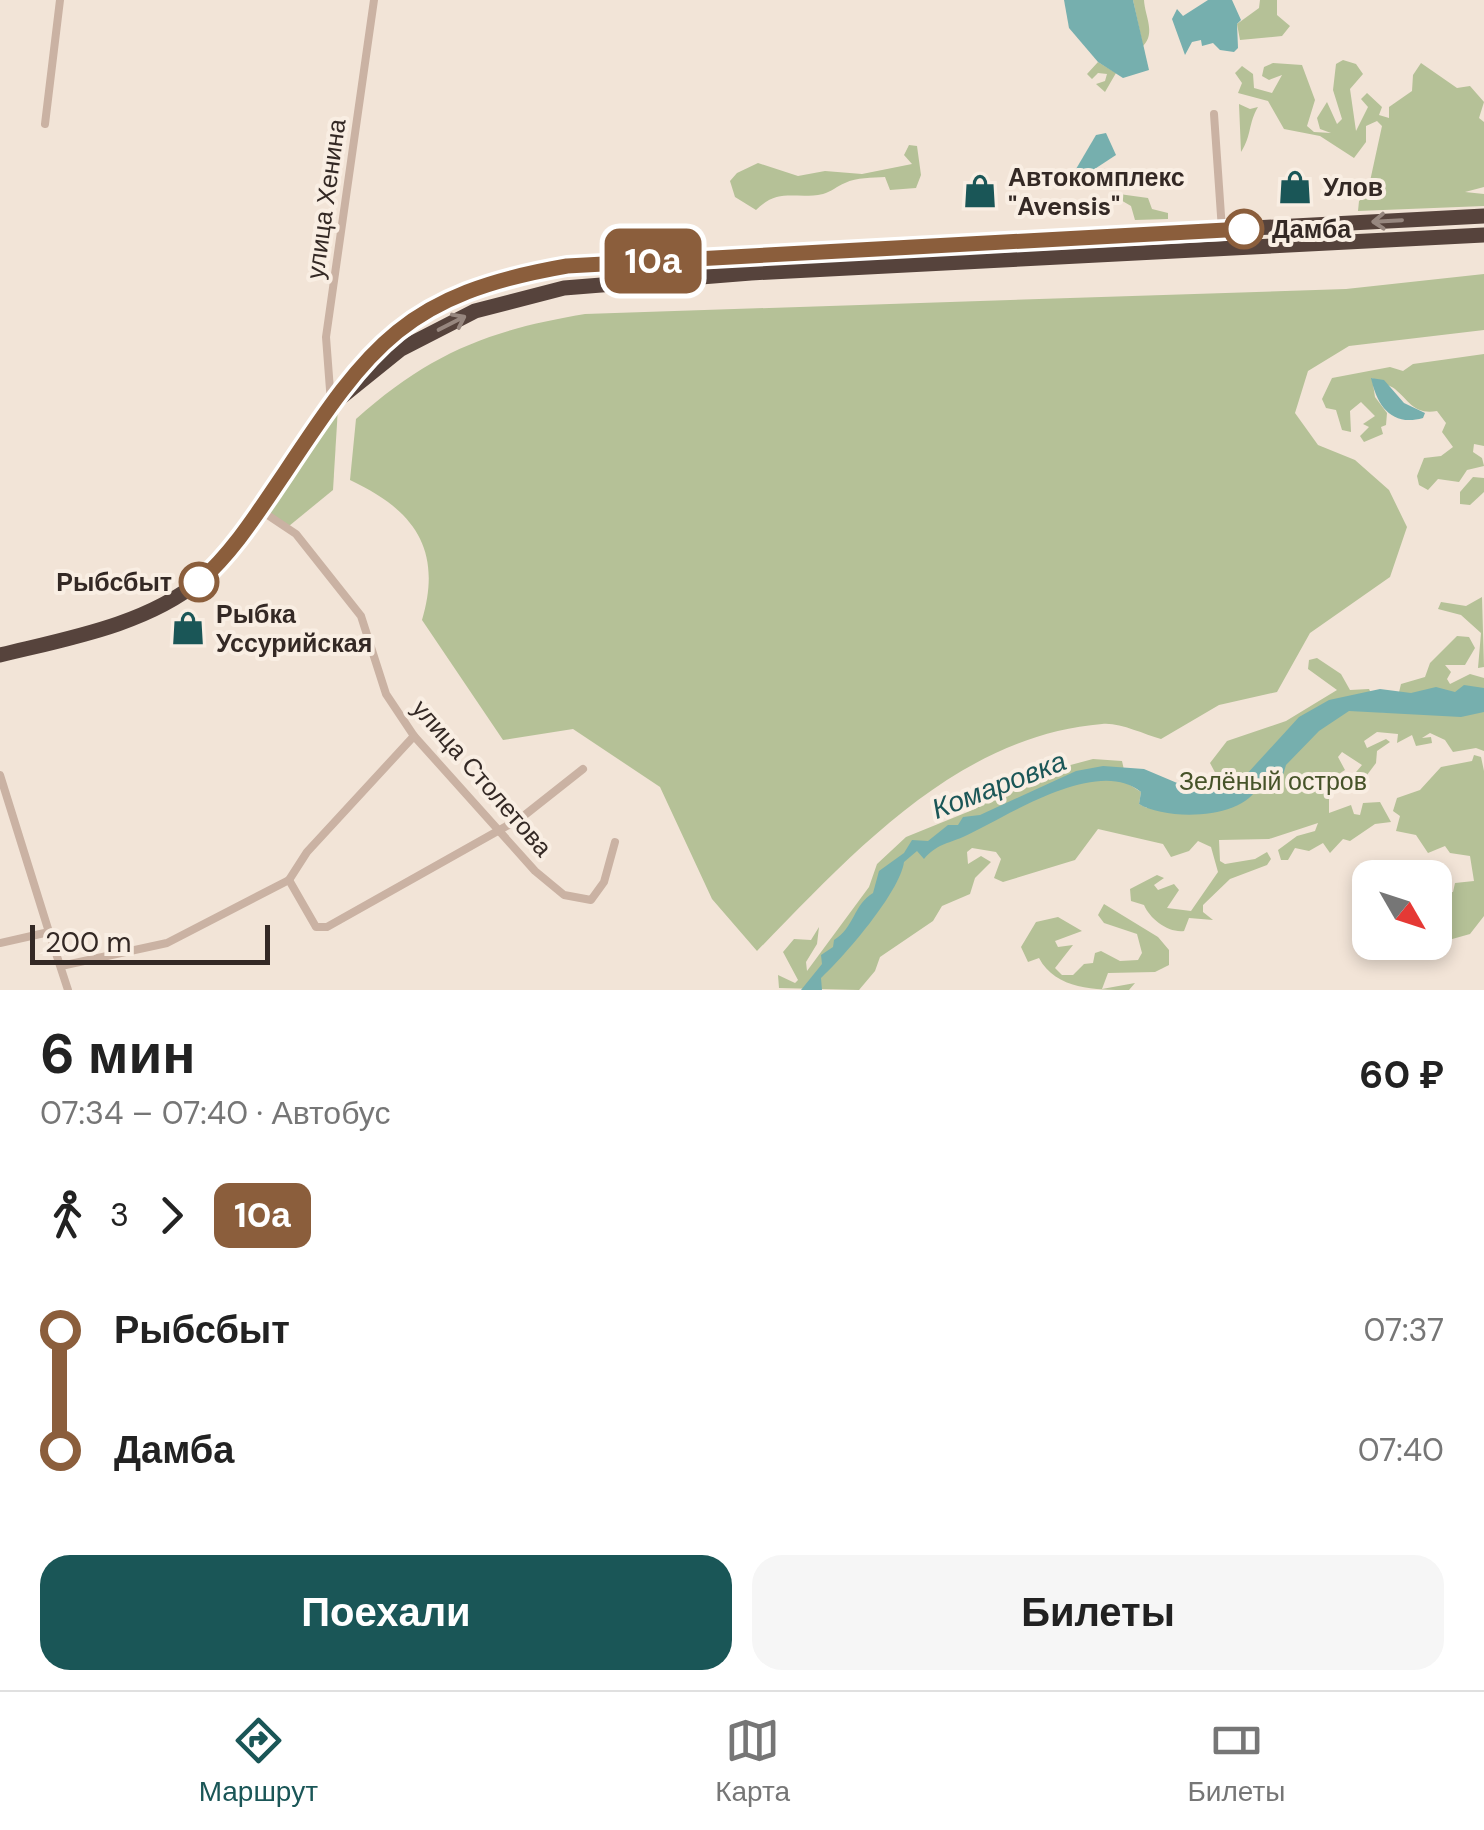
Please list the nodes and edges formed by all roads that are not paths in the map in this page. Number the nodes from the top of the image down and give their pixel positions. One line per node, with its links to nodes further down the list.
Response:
1 (60, 0): 4 (street)
2 (374, 0): 10 (street, улица Хенина)
3 (1214, 114): 6 (street)
4 (45, 124)
5 (1484, 216): 6 (highway, one-way to 6)
6 (1222, 230): 8 (highway)
7 (1484, 235): 9 (highway)
8 (593, 264): 9 (highway); 10 (highway)
9 (596, 284): 10 (highway, one-way to 9)
10 (331, 403): 11 (highway)
11 (260, 510): 12 (highway); 13 (street, улица Столетова)
12 (0, 654)
13 (414, 736): 16 (street, улица Столетова); 18 (street)
14 (583, 769): 16 (street)
15 (0, 774): 19 (street)
16 (497, 829): 17 (street, улица Столетова); 18 (street)
17 (615, 842)
18 (289, 880): 21 (street)
19 (49, 932): 20 (street); 21 (street)
20 (0, 943)
21 (60, 966): 22 (street)
22 (68, 990)

